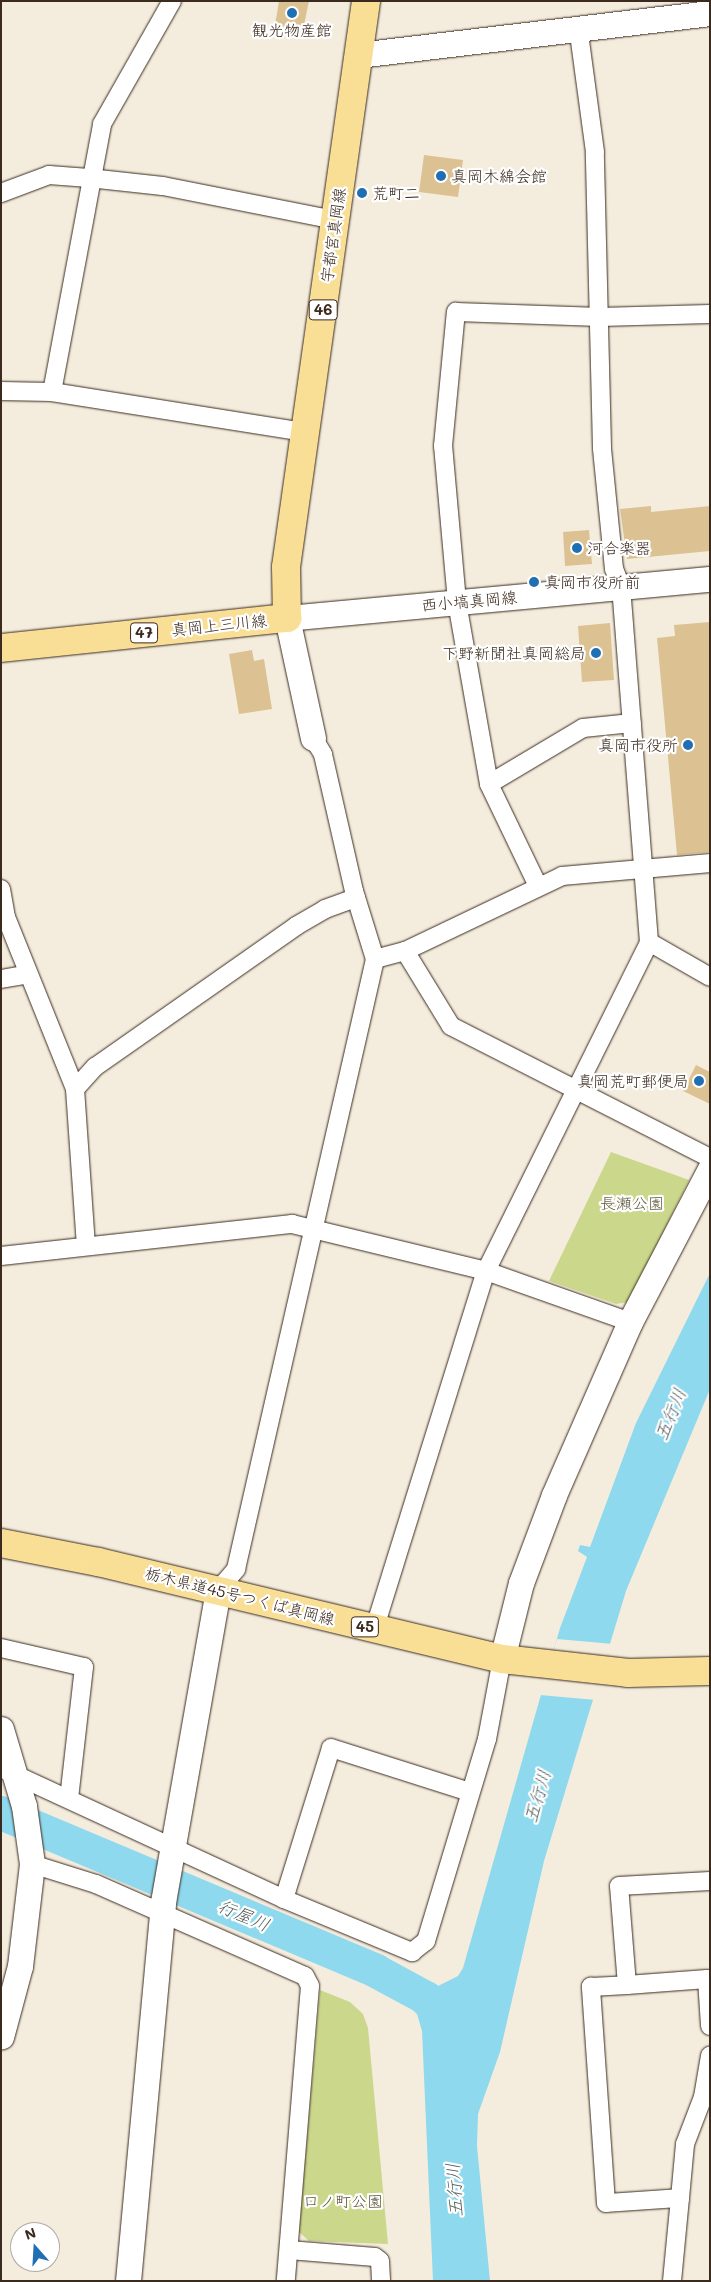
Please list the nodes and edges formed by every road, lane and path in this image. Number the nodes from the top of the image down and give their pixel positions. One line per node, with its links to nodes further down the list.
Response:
1 (366, 1): 5 (main road, 宇都宮真岡線 / 46)
2 (172, 2): 6 (street)
3 (710, 13): 4 (street)
4 (578, 27): 5 (street); 10 (street)
5 (358, 55): 8 (main road, 宇都宮真岡線 / 46)
6 (89, 178): 7 (street); 8 (street); 12 (street)
7 (1, 192)
8 (335, 220): 13 (main road, 宇都宮真岡線 / 46)
9 (710, 314): 10 (street)
10 (600, 317): 15 (street); 16 (street)
11 (1, 391): 12 (street)
12 (52, 392): 13 (street)
13 (305, 432): 17 (main road, 宇都宮真岡線 / 46)
14 (710, 579): 15 (street, 西小塙真岡線)
15 (621, 587): 16 (street, 西小塙真岡線); 19 (street)
16 (457, 602): 17 (street, 西小塙真岡線); 21 (street)
17 (287, 618): 18 (main road, 真岡上三川線 / 47); 20 (street)
18 (1, 648)
19 (632, 723): 21 (street); 23 (street)
20 (313, 738): 26 (street)
21 (489, 784): 24 (street)
22 (710, 864): 23 (street)
23 (644, 869): 24 (street); 27 (street)
24 (538, 886): 28 (street)
25 (1, 889): 30 (street)
26 (356, 898): 29 (street); 33 (street)
27 (649, 942): 31 (street); 34 (street)
28 (405, 951): 29 (street); 34 (street)
29 (375, 958): 37 (street)
30 (28, 974): 32 (street); 33 (street)
31 (710, 977)
32 (1, 979)
33 (75, 1088): 38 (street)
34 (575, 1090): 35 (street); 40 (street)
35 (710, 1158)
36 (710, 1169): 41 (street)
37 (315, 1230): 38 (street); 40 (street); 43 (street)
38 (86, 1246): 39 (street)
39 (1, 1256)
40 (486, 1271): 41 (street); 44 (street)
41 (630, 1322): 46 (street)
42 (1, 1543): 43 (main road, 栃木県道45号つくば真岡線 / 45)
43 (218, 1590): 44 (main road, 栃木県道45号つくば真岡線 / 45); 52 (street)
44 (374, 1630): 46 (main road, 栃木県道45号つくば真岡線 / 45)
45 (1, 1648): 51 (street)
46 (508, 1660): 47 (main road, 栃木県道45号つくば真岡線 / 45); 50 (street)
47 (710, 1671)
48 (1, 1729): 49 (street)
49 (13, 1779): 51 (street); 53 (street)
50 (470, 1792): 55 (street); 55 (street)
51 (69, 1798): 52 (street)
52 (170, 1853): 55 (street); 56 (street)
53 (32, 1855): 56 (street); 59 (street)
54 (710, 1881): 57 (street)
55 (284, 1899)
56 (163, 1907): 62 (street); 63 (street)
57 (627, 1985): 58 (street); 61 (street)
58 (710, 2026)
59 (1, 2037)
60 (710, 2056): 61 (street)
61 (680, 2198): 66 (street)
62 (289, 2250): 64 (street); 65 (street)
63 (128, 2281)
64 (286, 2281)
65 (381, 2281)
66 (672, 2281)

